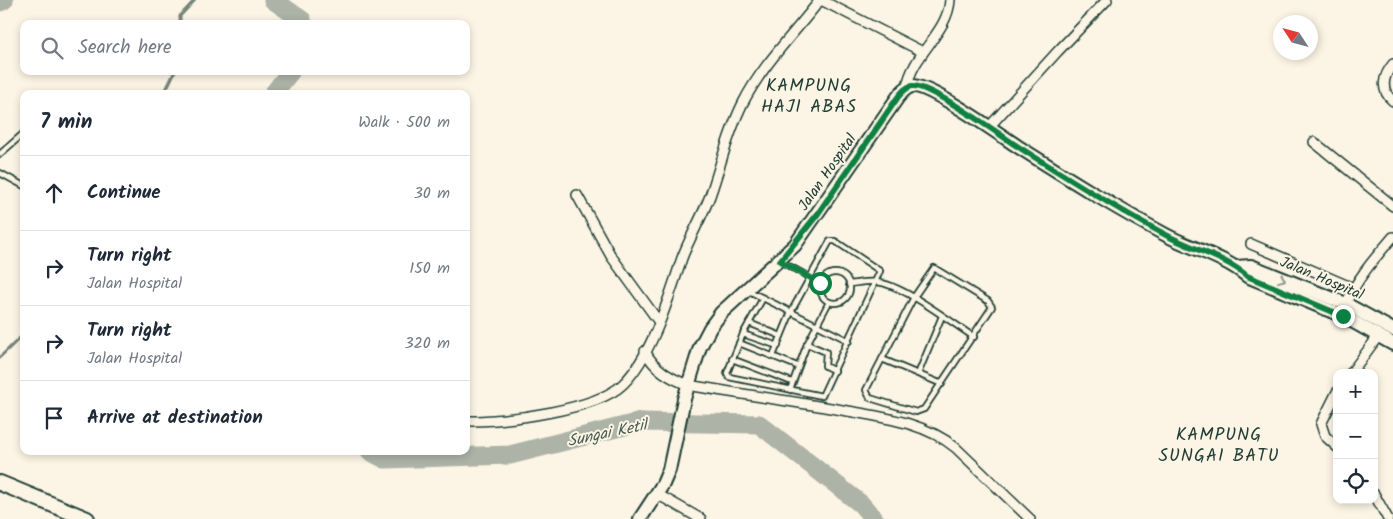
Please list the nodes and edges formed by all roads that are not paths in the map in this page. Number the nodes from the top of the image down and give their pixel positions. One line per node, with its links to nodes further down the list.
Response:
1 (820, 0): 4 (street); 33 (street)
2 (950, 0): 4 (street)
3 (1107, 0): 8 (street)
4 (923, 52): 6 (street)
5 (1393, 64): 7 (street)
6 (907, 87): 8 (main road, Jalan Hospital); 18 (main road, Jalan Hospital)
7 (1393, 101)
8 (989, 127): 19 (main road, Jalan Hospital)
9 (20, 136): 11 (lane)
10 (1314, 142): 15 (street)
11 (0, 154)
12 (0, 173): 13 (lane)
13 (20, 184)
14 (577, 195): 33 (street)
15 (1393, 206)
16 (1393, 237): 24 (street)
17 (1251, 244): 24 (street)
18 (780, 261): 20 (lane); 25 (main road, Jalan Hospital)
19 (1236, 267): 29 (main road, Jalan Hospital, one-way to 29); 30 (main road, Jalan Hospital)
20 (809, 276): 21 (lane); 22 (lane); 31 (lane)
21 (876, 282): 23 (lane); 26 (lane); 42 (lane)
22 (820, 283): 23 (lane); 28 (lane)
23 (849, 284): 28 (lane)
24 (1353, 288): 29 (street)
25 (747, 290): 27 (lane); 57 (main road, Jalan Hospital)
26 (914, 297): 32 (lane); 41 (lane); 50 (lane)
27 (763, 298): 31 (lane); 34 (lane)
28 (829, 302): 35 (lane)
29 (1346, 304): 30 (main road); 36 (main road); 37 (main road, Jalan Hospital)
30 (1324, 308): 36 (main road, Jalan Hospital)
31 (791, 312): 35 (lane); 40 (lane)
32 (942, 316): 41 (lane); 54 (lane)
33 (658, 322): 47 (street)
34 (749, 323): 38 (lane); 40 (lane)
35 (816, 324): 42 (lane); 44 (lane)
36 (1359, 324): 39 (main road, Jalan Hospital)
37 (1393, 330)
38 (743, 334): 43 (lane); 46 (lane)
39 (1379, 335): 45 (main road, Jalan Hospital); 52 (street)
40 (781, 336): 46 (lane)
41 (974, 337): 56 (lane)
42 (849, 340): 53 (lane)
43 (739, 342): 48 (lane); 49 (lane)
44 (807, 344): 51 (lane); 53 (lane)
45 (1393, 344)
46 (778, 346): 48 (lane)
47 (645, 351): 57 (street); 60 (street)
48 (773, 356): 51 (lane)
49 (732, 359): 55 (lane); 58 (lane)
50 (882, 360): 54 (lane); 56 (lane)
51 (797, 366): 55 (lane)
52 (1354, 369)
53 (835, 371): 58 (lane)
54 (918, 374): 56 (lane)
55 (792, 382): 58 (lane)
56 (942, 384)
57 (688, 385): 63 (main road, Jalan Hospital); 68 (street)
58 (790, 390)
59 (1333, 400): 61 (street)
60 (470, 421)
61 (1333, 443)
62 (0, 483): 65 (main road)
63 (657, 494): 66 (main road, Jalan Hospital); 67 (street)
64 (1378, 501): 69 (street)
65 (87, 519)
66 (640, 519)
67 (701, 519)
68 (1030, 519)
69 (1388, 519)

